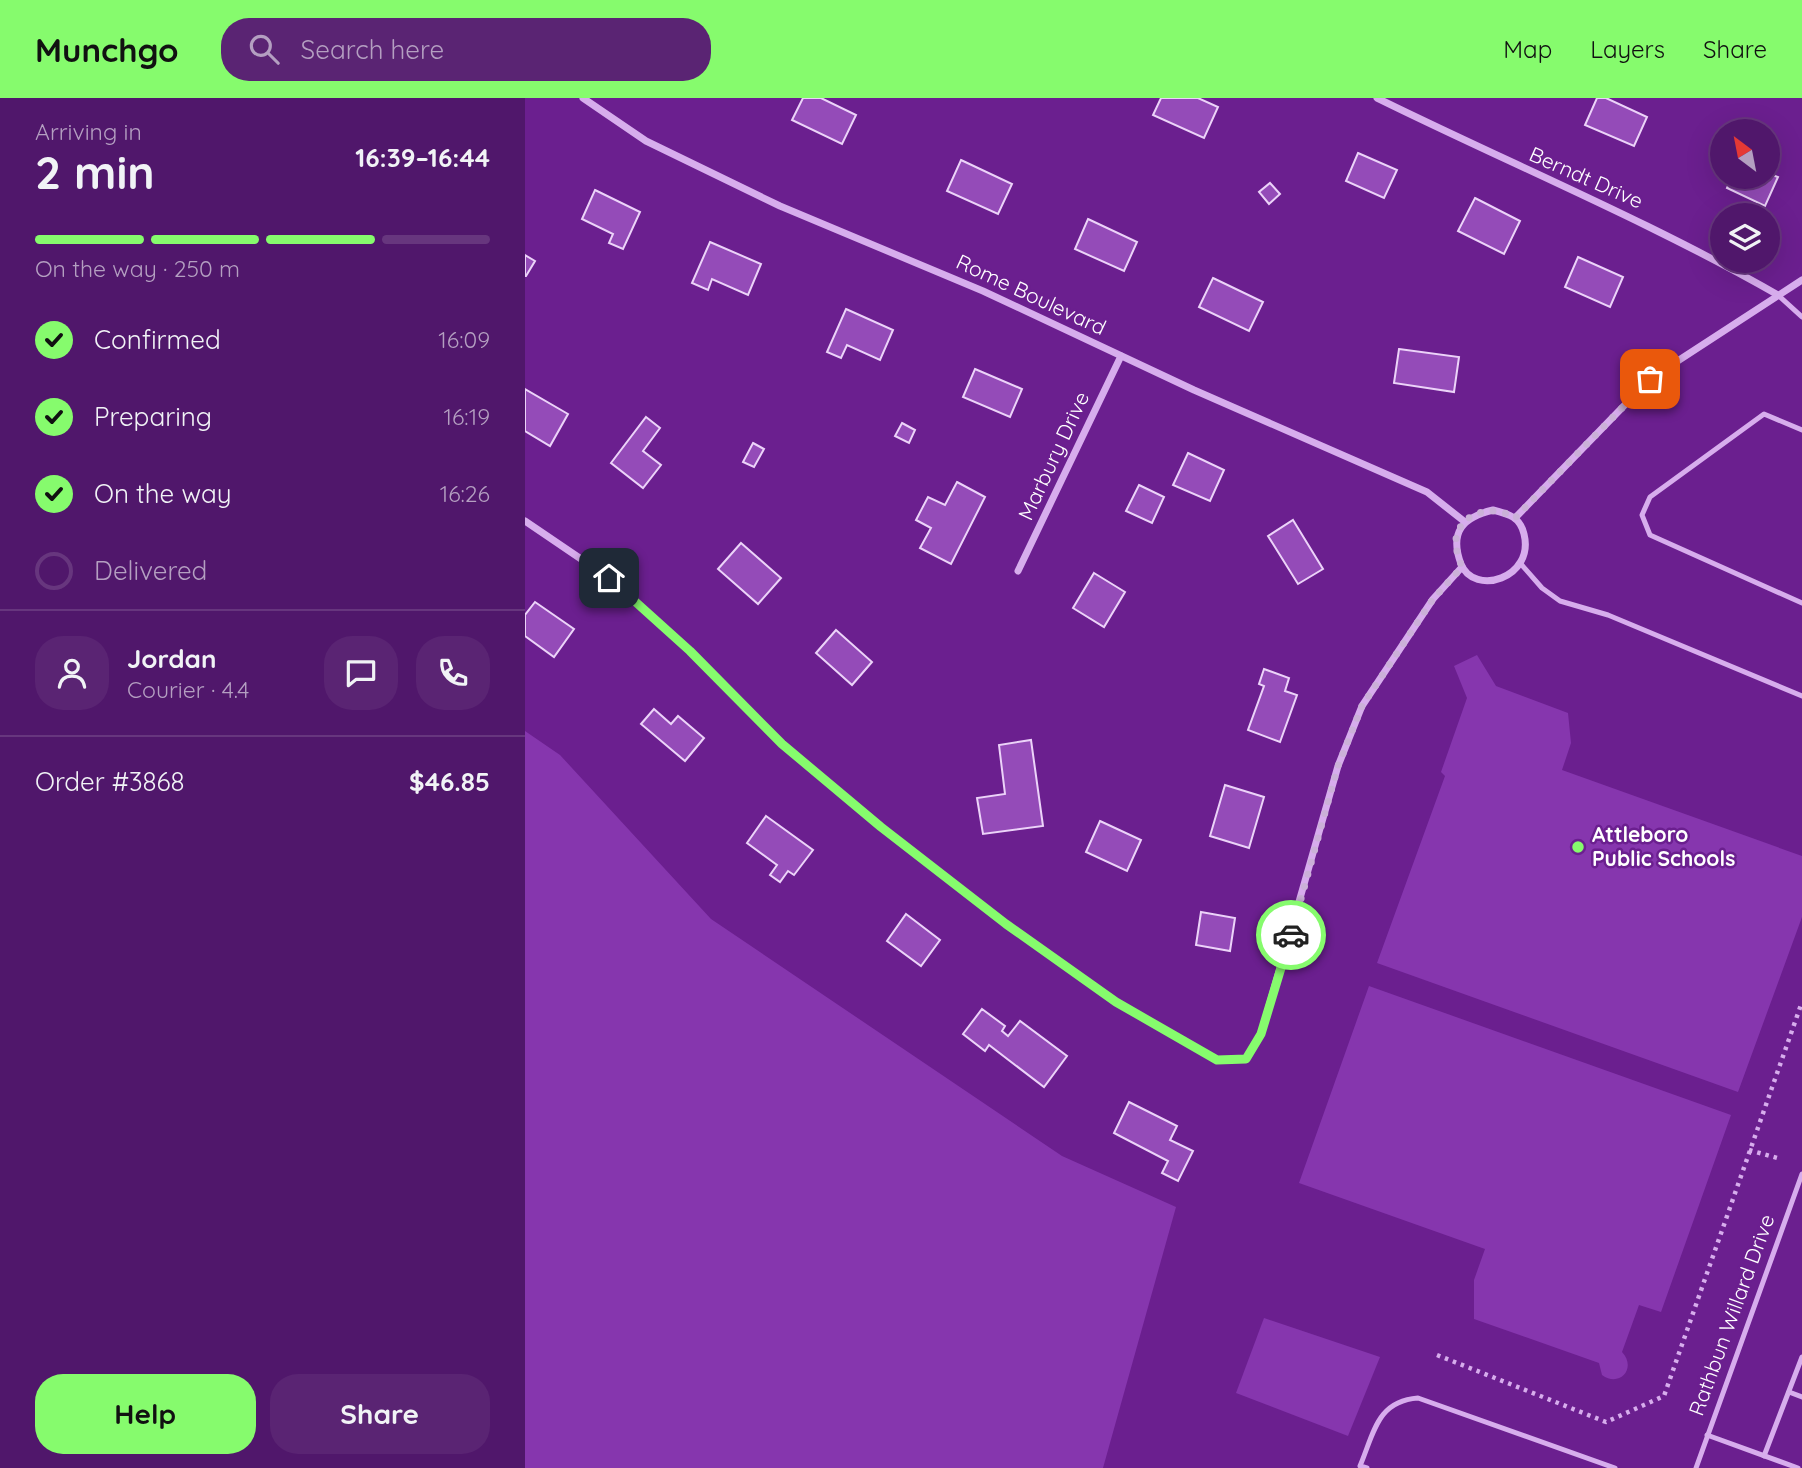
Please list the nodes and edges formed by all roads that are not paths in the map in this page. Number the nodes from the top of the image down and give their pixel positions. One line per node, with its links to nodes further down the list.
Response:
1 (583, 98): 6 (street, Rome Boulevard)
2 (1377, 98): 4 (street, Berndt Drive)
3 (1802, 280): 4 (street)
4 (1778, 295): 5 (lane); 8 (street)
5 (1802, 317)
6 (1121, 356): 10 (street, Rome Boulevard); 13 (street, Marbury Drive)
7 (1802, 430): 14 (lane)
8 (1515, 518): 10 (street); 11 (street)
9 (525, 521): 12 (street)
10 (1465, 522): 12 (street)
11 (1521, 564): 12 (street); 15 (lane)
12 (1462, 567)
13 (1018, 571)
14 (1802, 603)
15 (1802, 696)
16 (1802, 1174): 20 (lane, Rathbun Willard Drive)
17 (1802, 1357): 18 (lane)
18 (1789, 1392): 19 (lane); 21 (lane)
19 (1802, 1397)
20 (1707, 1435): 21 (lane); 25 (lane, Rathbun Willard Drive)
21 (1764, 1456): 26 (lane)
22 (1360, 1467): 23 (lane); 24 (lane)
23 (1367, 1468)
24 (1615, 1468)
25 (1696, 1468)
26 (1798, 1468)

